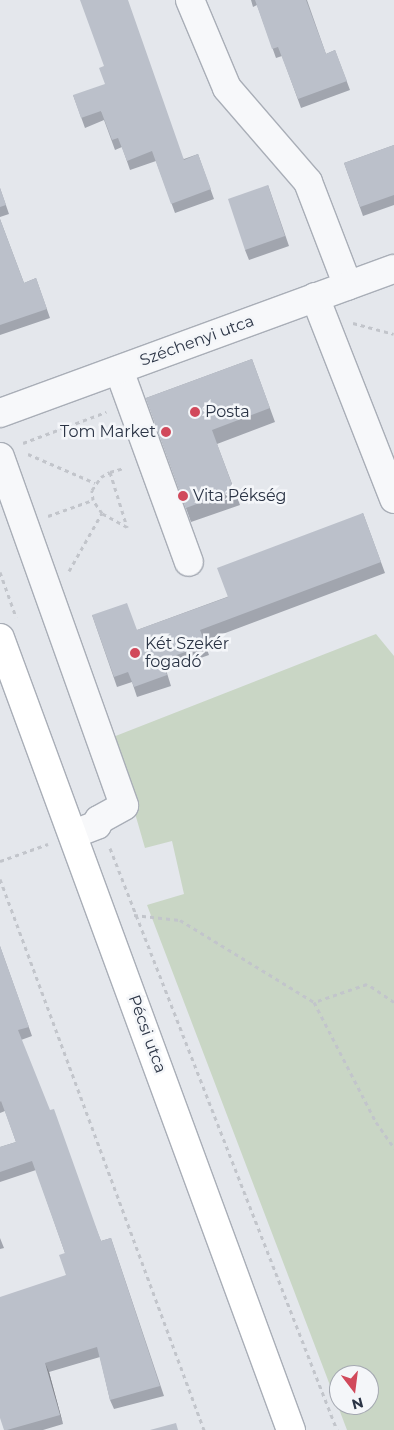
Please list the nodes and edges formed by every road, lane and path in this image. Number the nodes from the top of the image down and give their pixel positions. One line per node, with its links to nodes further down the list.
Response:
1 (190, 0): 3 (street)
2 (394, 269): 3 (street, Széchenyi utca)
3 (348, 286): 4 (street, Széchenyi utca)
4 (318, 306): 5 (path); 6 (street, Széchenyi utca); 13 (street)
5 (394, 334)
6 (119, 370): 7 (street); 8 (street, Széchenyi utca)
7 (130, 403): 9 (path); 17 (street)
8 (0, 413)
9 (11, 455): 12 (path); 20 (street)
10 (124, 468): 11 (path)
11 (110, 472): 12 (path); 15 (path)
12 (95, 483): 14 (path)
13 (394, 499)
14 (93, 500): 15 (path); 16 (path)
15 (102, 513): 18 (path)
16 (38, 520)
17 (189, 562)
18 (66, 576)
19 (0, 638): 21 (main road, Pécsi utca)
20 (99, 820): 21 (street); 24 (path)
21 (74, 834): 22 (path); 29 (main road, Pécsi utca)
22 (0, 861)
23 (0, 879): 28 (path)
24 (134, 915): 25 (path); 30 (path)
25 (314, 1002): 26 (path); 27 (path)
26 (394, 1002)
27 (394, 1148)
28 (204, 1430)
29 (291, 1430)
30 (336, 1430)

